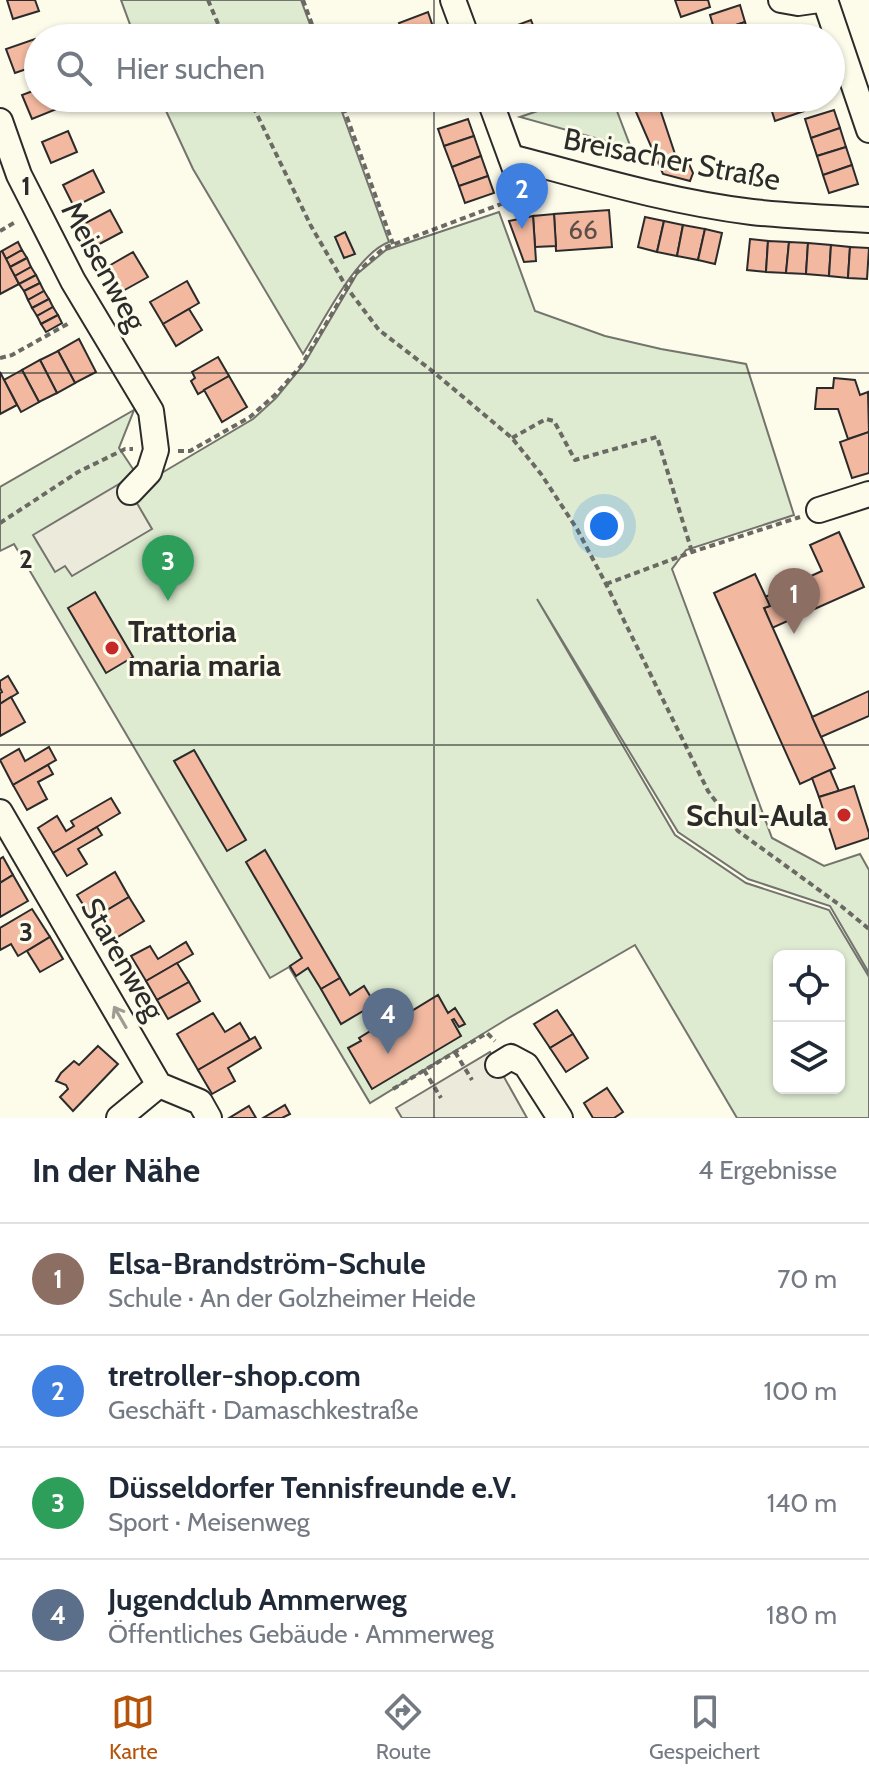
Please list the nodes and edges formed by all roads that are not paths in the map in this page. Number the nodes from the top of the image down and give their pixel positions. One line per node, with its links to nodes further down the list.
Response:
1 (453, 0): 5 (street)
2 (781, 0): 3 (street)
3 (819, 0)
4 (825, 0): 6 (street)
5 (462, 24)
6 (833, 24)
7 (845, 59): 10 (street)
8 (494, 112): 11 (street)
9 (0, 121): 14 (street, Meisenweg)
10 (869, 130)
11 (511, 157): 12 (street); 13 (street, Breisacher Straße)
12 (525, 196)
13 (869, 220)
14 (130, 492)
15 (869, 494): 16 (street)
16 (819, 510)
17 (0, 812): 19 (street, Starenweg, one-way to 17)
18 (504, 1061): 22 (street)
19 (159, 1085): 20 (street); 21 (street)
20 (119, 1118)
21 (209, 1118)
22 (560, 1118)

